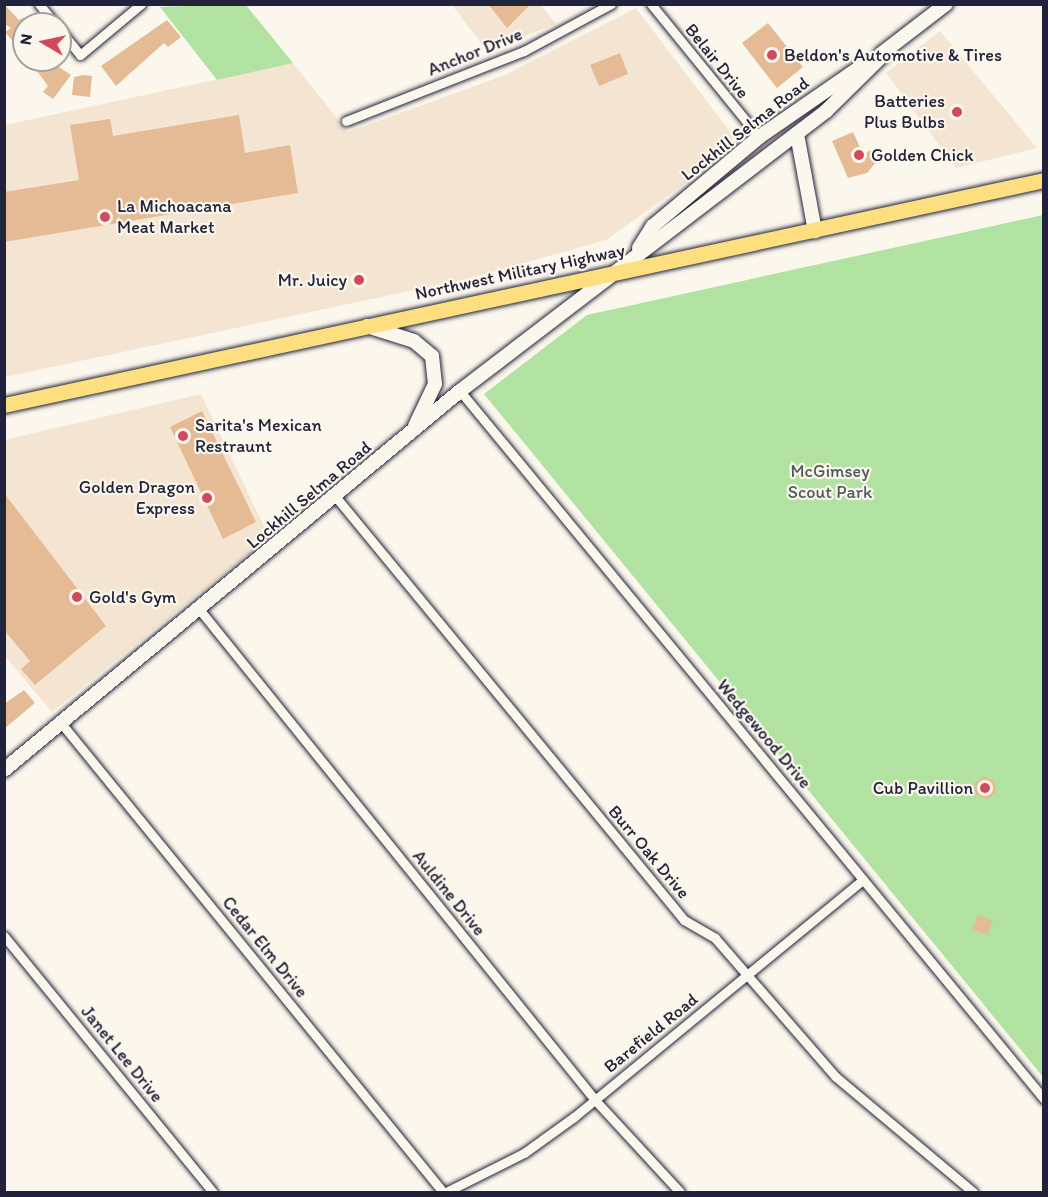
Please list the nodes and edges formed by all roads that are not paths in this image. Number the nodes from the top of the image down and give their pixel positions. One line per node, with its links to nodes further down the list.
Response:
1 (141, 4): 5 (street)
2 (611, 4): 7 (street, Anchor Drive)
3 (651, 4): 9 (street, Belair Drive)
4 (946, 4): 6 (main road, Lockhill Selma Road)
5 (72, 45)
6 (888, 50): 8 (main road, Lockhill Selma Road); 9 (main road, Lockhill Selma Road)
7 (346, 121)
8 (797, 134): 11 (main road, Lockhill Selma Road); 12 (main road)
9 (759, 137): 11 (main road); 13 (main road, Lockhill Selma Road)
10 (1044, 180): 12 (main road, Northwest Military Highway)
11 (729, 188): 13 (main road, Lockhill Selma Road)
12 (815, 231): 14 (main road, Northwest Military Highway)
13 (638, 250): 14 (main road, Lockhill Selma Road)
14 (609, 272): 15 (main road, Northwest Military Highway); 16 (main road, Lockhill Selma Road)
15 (365, 325): 17 (main road, Northwest Military Highway); 18 (main road)
16 (460, 391): 18 (main road, Lockhill Selma Road); 23 (street, Wedgewood Drive)
17 (4, 405)
18 (413, 431): 19 (main road, Lockhill Selma Road)
19 (335, 496): 20 (main road, Lockhill Selma Road); 25 (street, Burr Oak Drive)
20 (199, 609): 21 (main road, Lockhill Selma Road); 27 (street, Auldine Drive)
21 (61, 723): 22 (main road, Lockhill Selma Road); 29 (street, Cedar Elm Drive)
22 (4, 770)
23 (863, 880): 25 (street, Barefield Road); 26 (street, Wedgewood Drive)
24 (4, 936): 28 (street, Janet Lee Drive)
25 (746, 976): 27 (street, Barefield Road); 31 (street, Burr Oak Drive)
26 (1044, 1098)
27 (595, 1100): 29 (street, Barefield Road); 30 (street, Auldine Drive)
28 (213, 1192)
29 (445, 1192)
30 (680, 1192)
31 (973, 1192)

